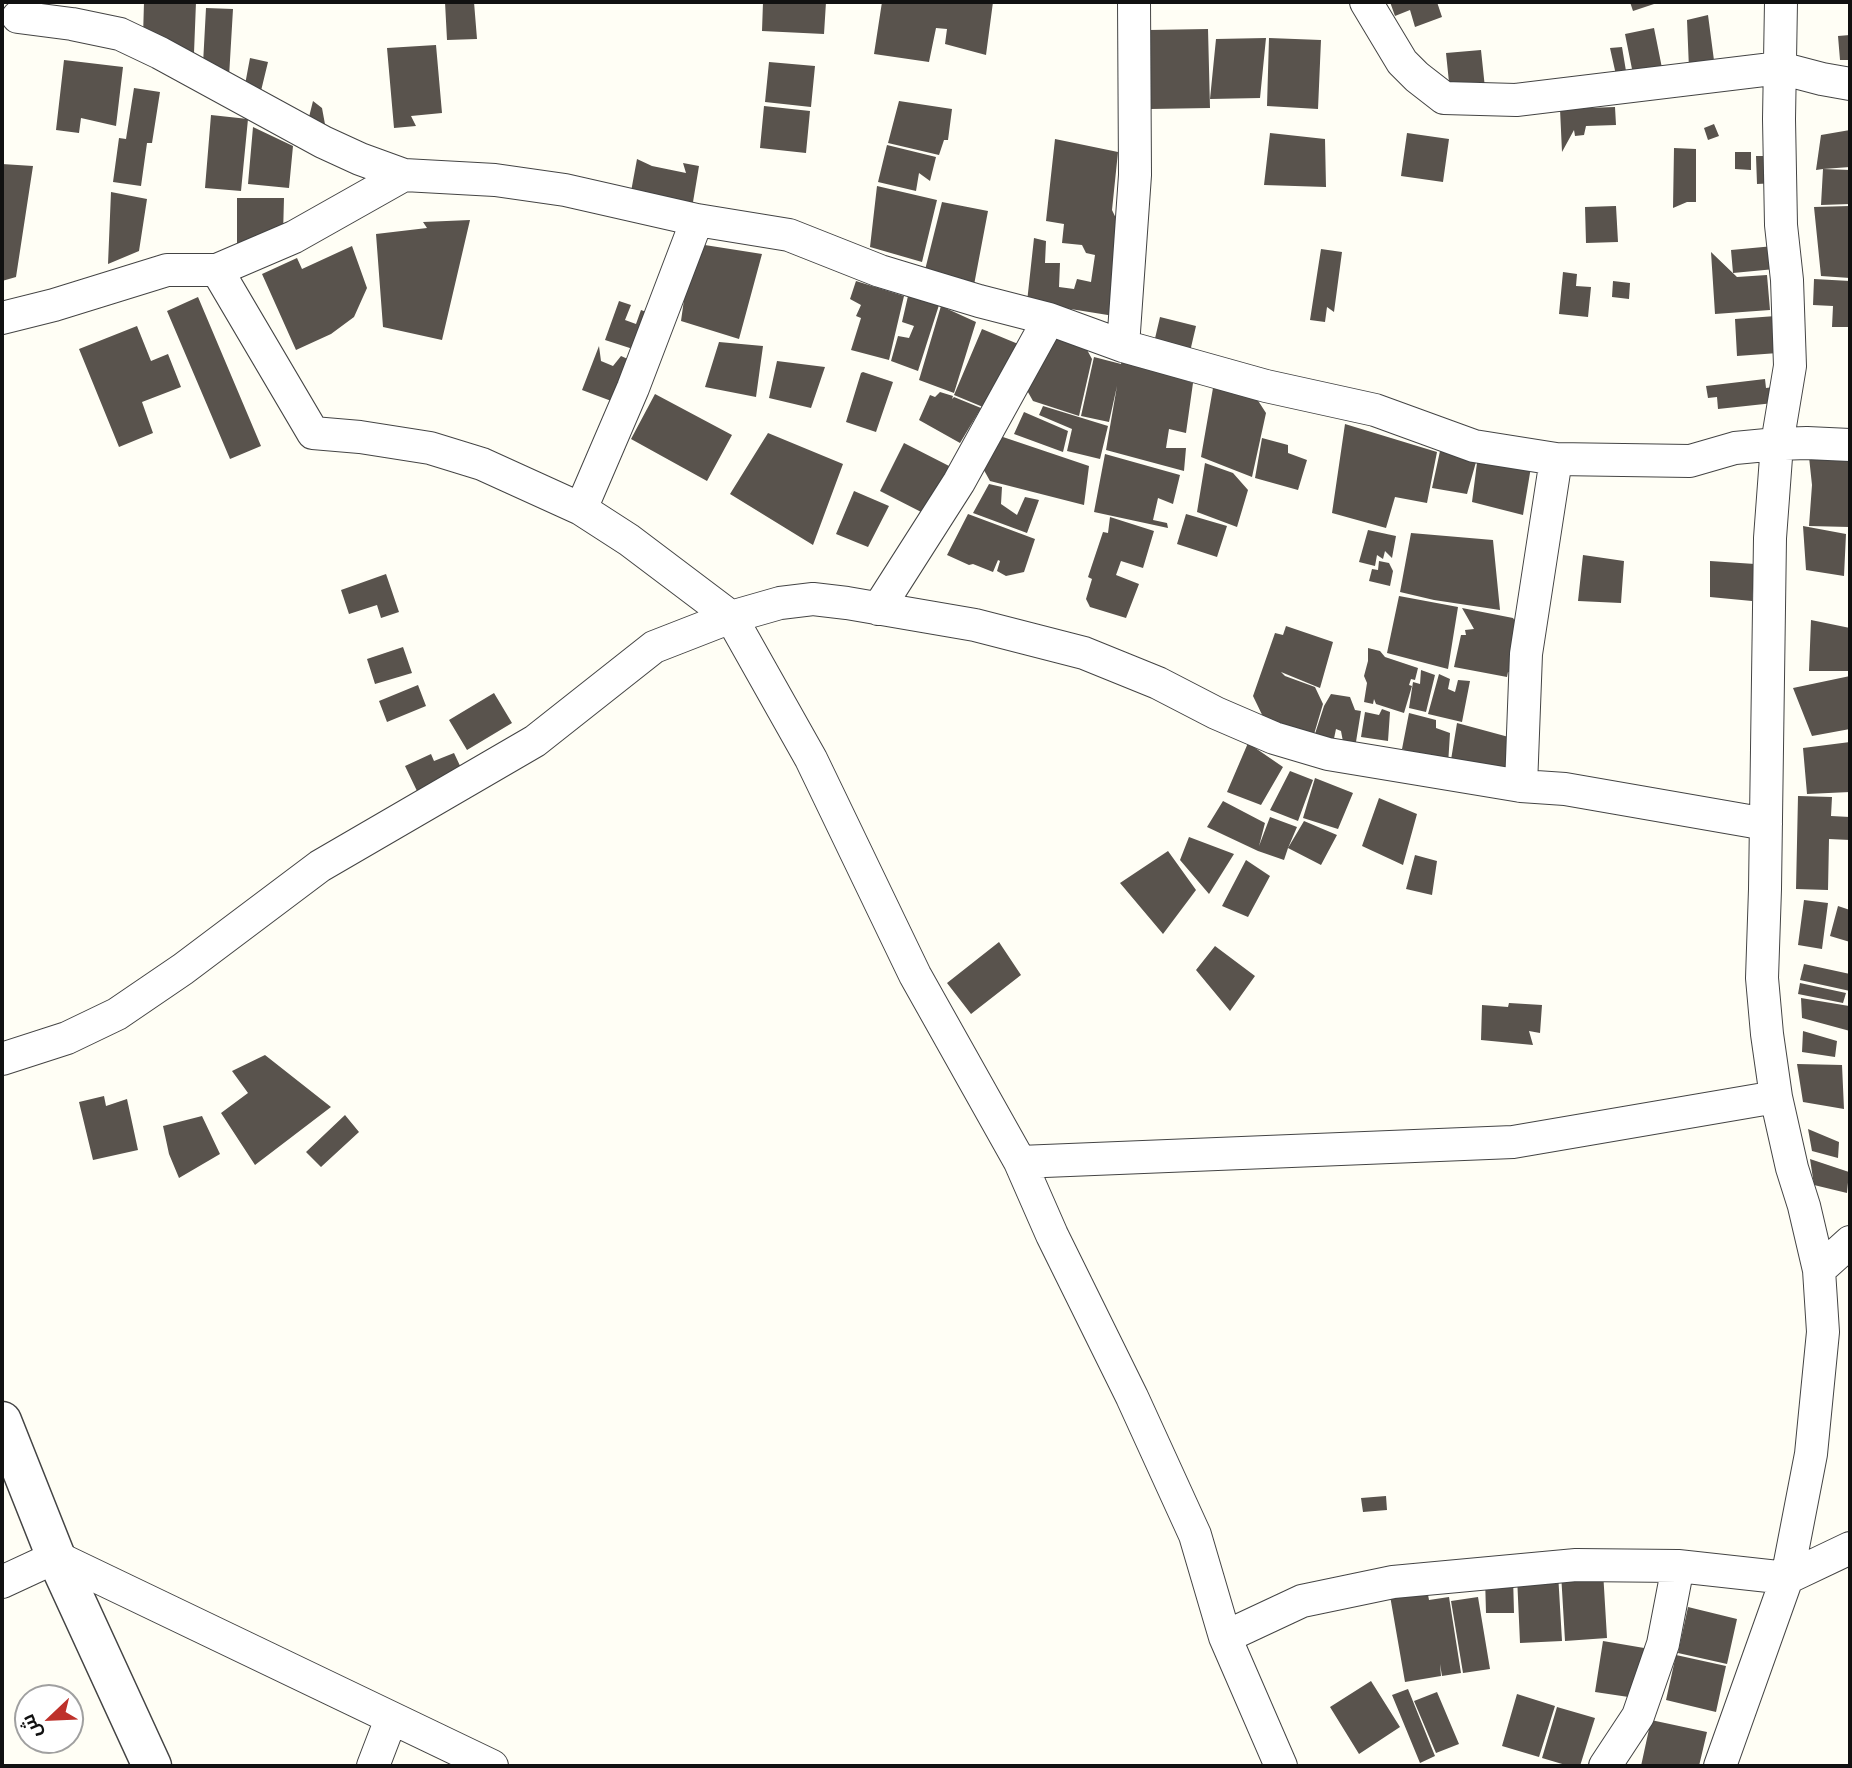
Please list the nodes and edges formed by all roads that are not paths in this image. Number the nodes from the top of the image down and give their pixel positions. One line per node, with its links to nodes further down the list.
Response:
1 (50, 2): 5 (street)
2 (1134, 2): 13 (street)
3 (1366, 2): 6 (street)
4 (1781, 2): 6 (street)
5 (10, 17): 8 (street)
6 (1780, 68): 7 (street); 14 (street)
7 (1850, 84)
8 (404, 175): 9 (street); 10 (street)
9 (697, 220): 12 (street); 17 (street)
10 (217, 270): 11 (street); 17 (street)
11 (2, 318)
12 (1049, 319): 13 (street); 18 (street)
13 (1122, 346): 16 (street)
14 (1777, 444): 15 (street); 16 (street); 21 (street)
15 (1850, 445)
16 (1556, 459): 20 (street)
17 (581, 509): 19 (street)
18 (878, 609): 19 (street); 20 (street)
19 (731, 617): 22 (street); 24 (street)
20 (1521, 786): 21 (street)
21 (1766, 824): 23 (street)
22 (2, 1059)
23 (1776, 1097): 24 (street); 26 (street)
24 (1020, 1162): 33 (street)
25 (1850, 1242): 26 (street)
26 (1819, 1270): 31 (street)
27 (2, 1421): 29 (street)
28 (1850, 1548): 31 (street)
29 (56, 1557): 32 (street); 34 (street); 35 (street)
30 (1678, 1566): 31 (street); 33 (street); 39 (street)
31 (1787, 1578): 40 (street)
32 (2, 1582)
33 (1225, 1637): 38 (street)
34 (391, 1719): 36 (street); 37 (street)
35 (152, 1766)
36 (373, 1766)
37 (492, 1766)
38 (1281, 1766)
39 (1605, 1766)
40 (1720, 1766)

